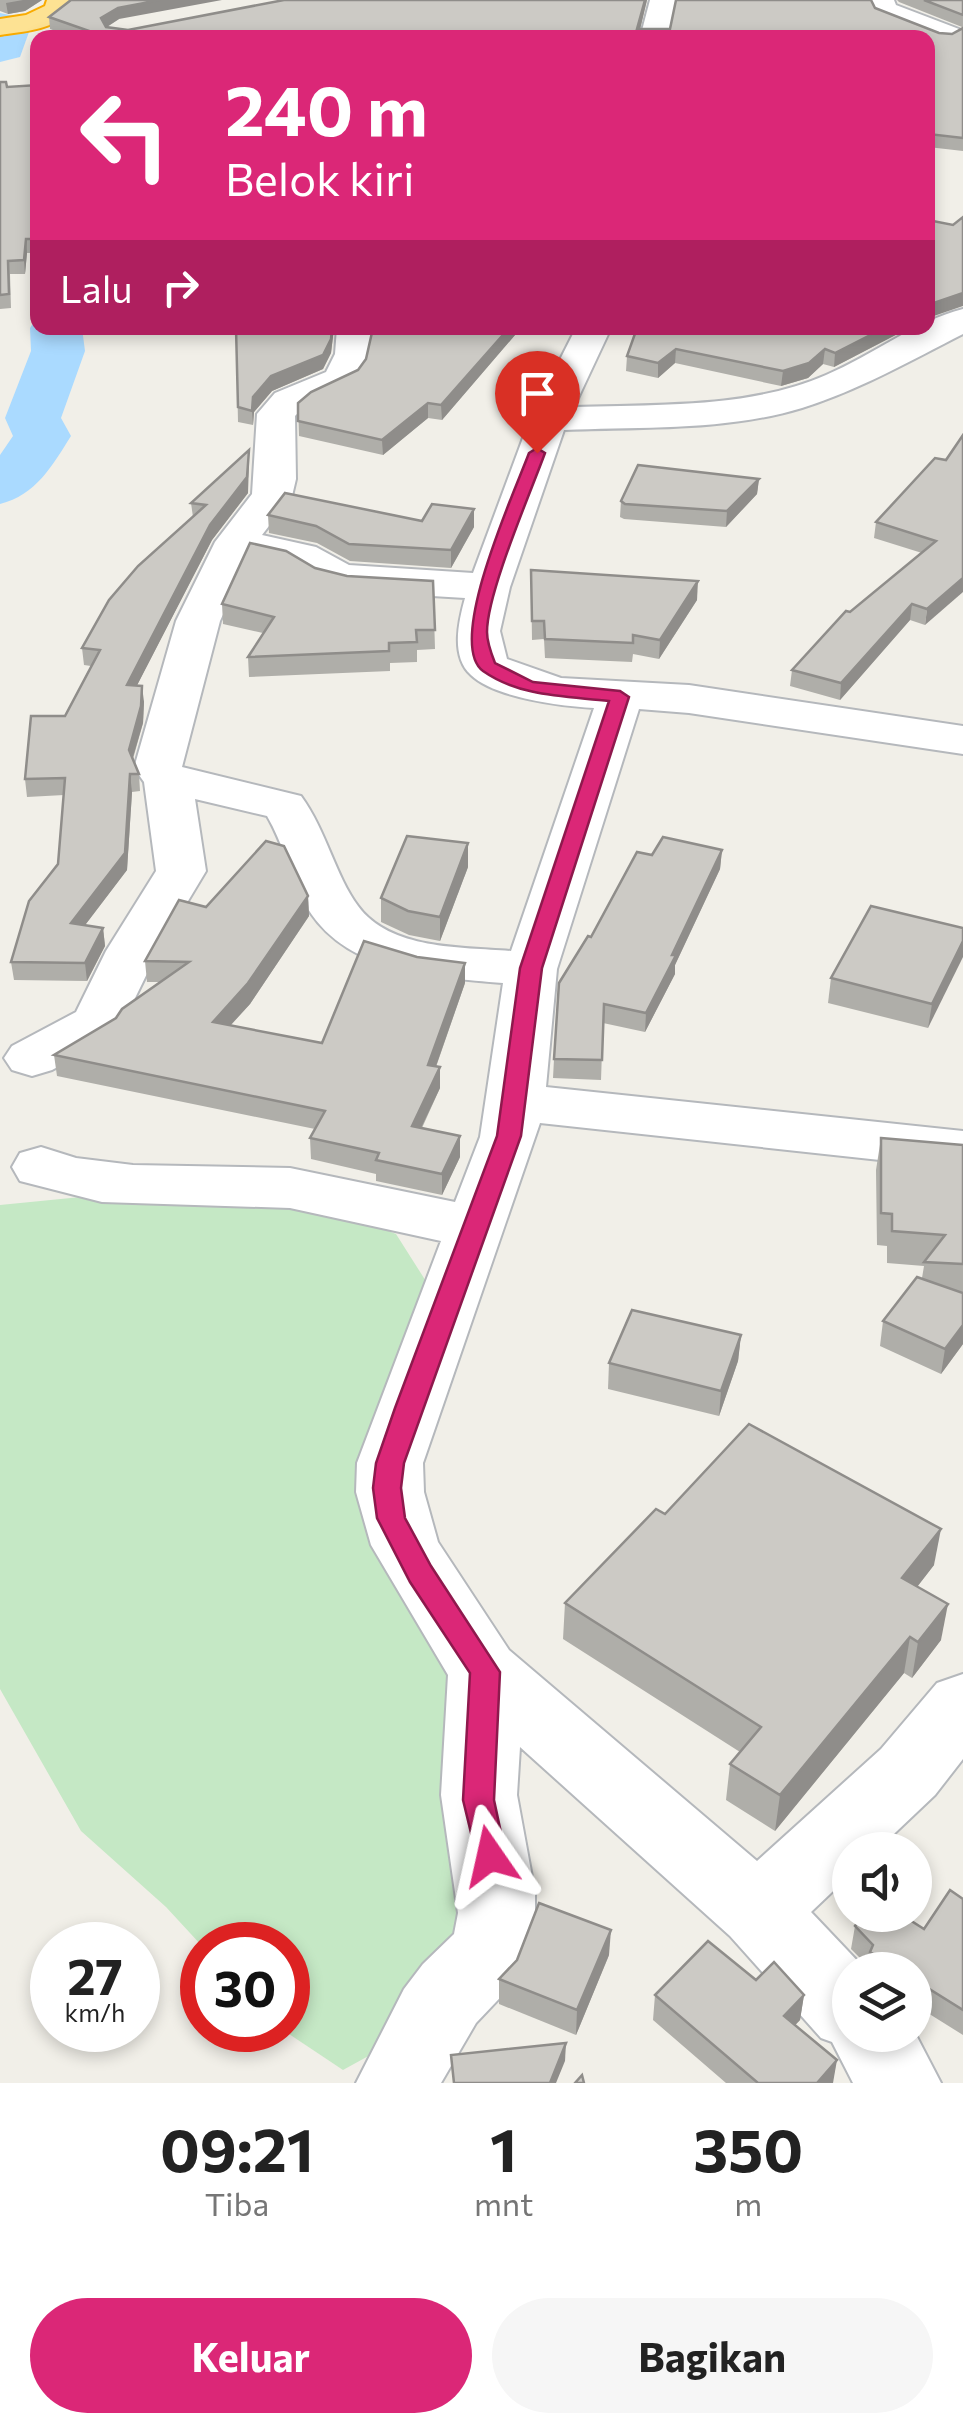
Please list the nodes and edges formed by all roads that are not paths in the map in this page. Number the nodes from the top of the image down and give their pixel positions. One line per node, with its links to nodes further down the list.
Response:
1 (60, 0): 5 (highway)
2 (663, 0): 7 (street)
3 (880, 0): 8 (street)
4 (0, 11): 5 (highway)
5 (28, 11): 6 (highway)
6 (0, 28)
7 (655, 30)
8 (956, 35)
9 (957, 307): 10 (street)
10 (935, 321)
11 (354, 335): 15 (street)
12 (590, 335): 14 (street)
13 (913, 335): 14 (street)
14 (549, 419): 16 (street)
15 (236, 542): 16 (street); 19 (street)
16 (489, 587): 17 (street)
17 (620, 697): 18 (street); 20 (street)
18 (959, 731)
19 (168, 780): 20 (street); 21 (street)
20 (531, 968): 22 (street)
21 (32, 1058)
22 (516, 1102): 23 (street); 25 (street)
23 (963, 1150)
24 (41, 1167): 25 (street)
25 (476, 1225): 26 (street)
26 (485, 1672): 28 (street); 31 (street)
27 (963, 1705): 28 (street)
28 (758, 1910): 29 (street)
29 (832, 1991)
30 (880, 2052): 32 (street)
31 (398, 2083)
32 (899, 2083)

